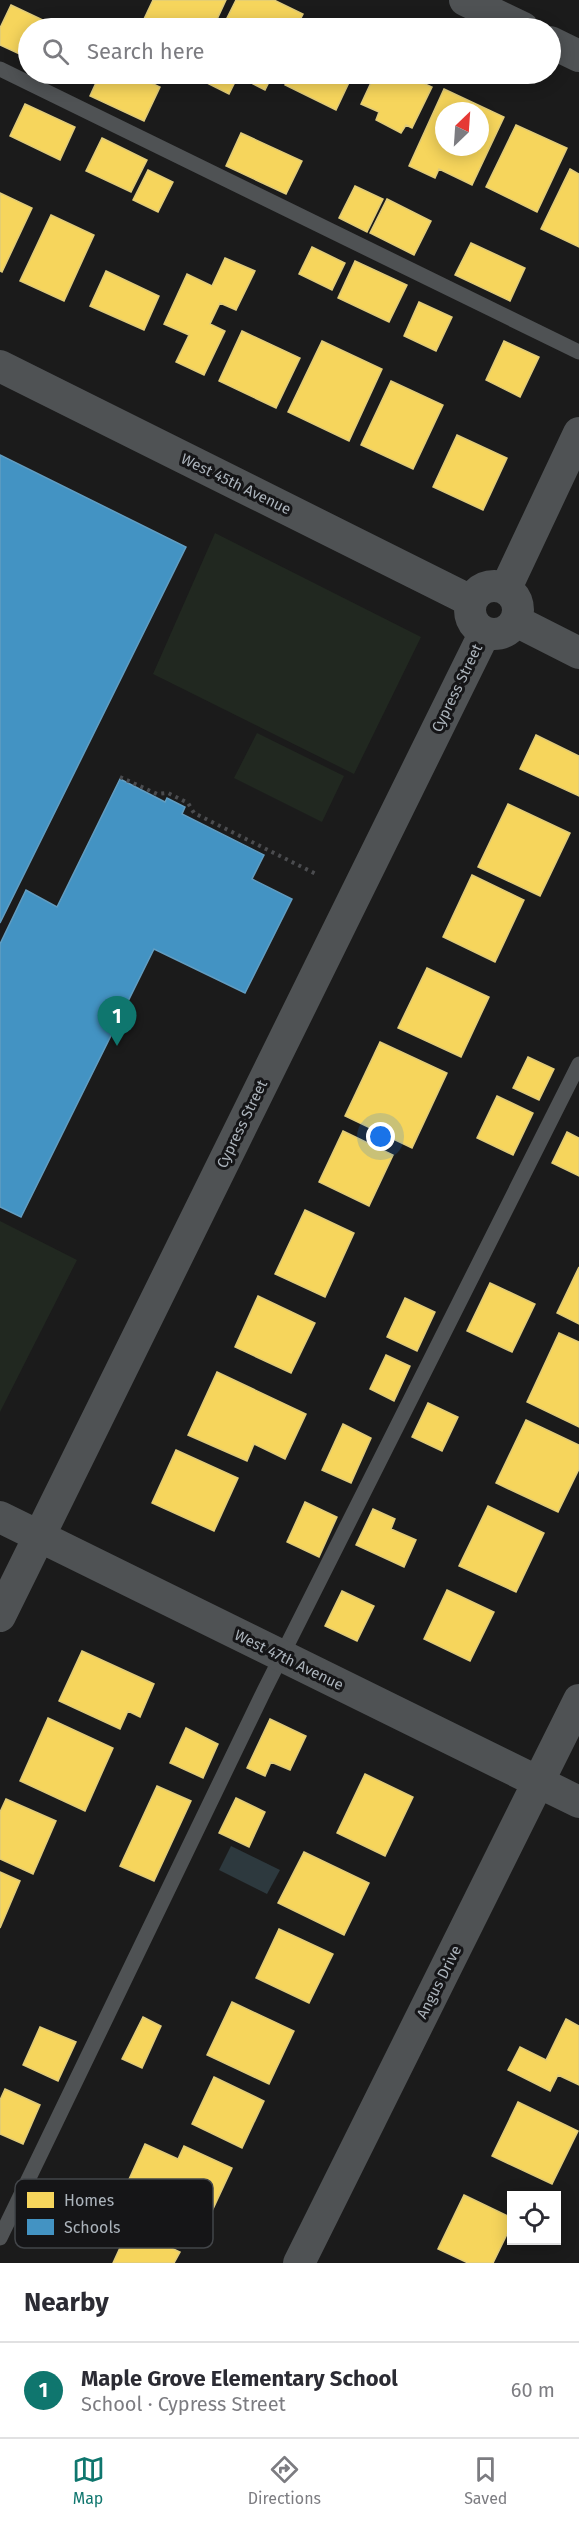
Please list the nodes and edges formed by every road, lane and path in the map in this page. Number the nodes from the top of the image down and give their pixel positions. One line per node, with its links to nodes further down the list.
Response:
1 (465, 0): 2 (street)
2 (502, 18)
3 (561, 47): 4 (street)
4 (579, 56)
5 (0, 69): 6 (lane)
6 (18, 78)
7 (31, 84): 8 (lane)
8 (579, 352)
9 (0, 366): 12 (street, West 45th Avenue)
10 (579, 433): 11 (street)
11 (506, 588): 12 (street); 13 (street)
12 (471, 600): 14 (street)
13 (516, 621): 14 (street); 15 (street)
14 (485, 632): 20 (street, Cypress Street)
15 (579, 653)
16 (120, 777): 17 (path)
17 (318, 875)
18 (579, 1064): 22 (lane)
19 (0, 1517): 20 (street, West 47th Avenue)
20 (39, 1537): 21 (street, Cypress Street); 22 (street, West 47th Avenue)
21 (0, 1616)
22 (281, 1656): 24 (street, West 47th Avenue); 26 (lane)
23 (579, 1700): 24 (street, Angus Drive)
24 (538, 1782): 25 (street, West 47th Avenue); 29 (street, Angus Drive)
25 (579, 1802)
26 (28, 2179)
27 (15, 2207): 28 (lane)
28 (0, 2238)
29 (299, 2263)

